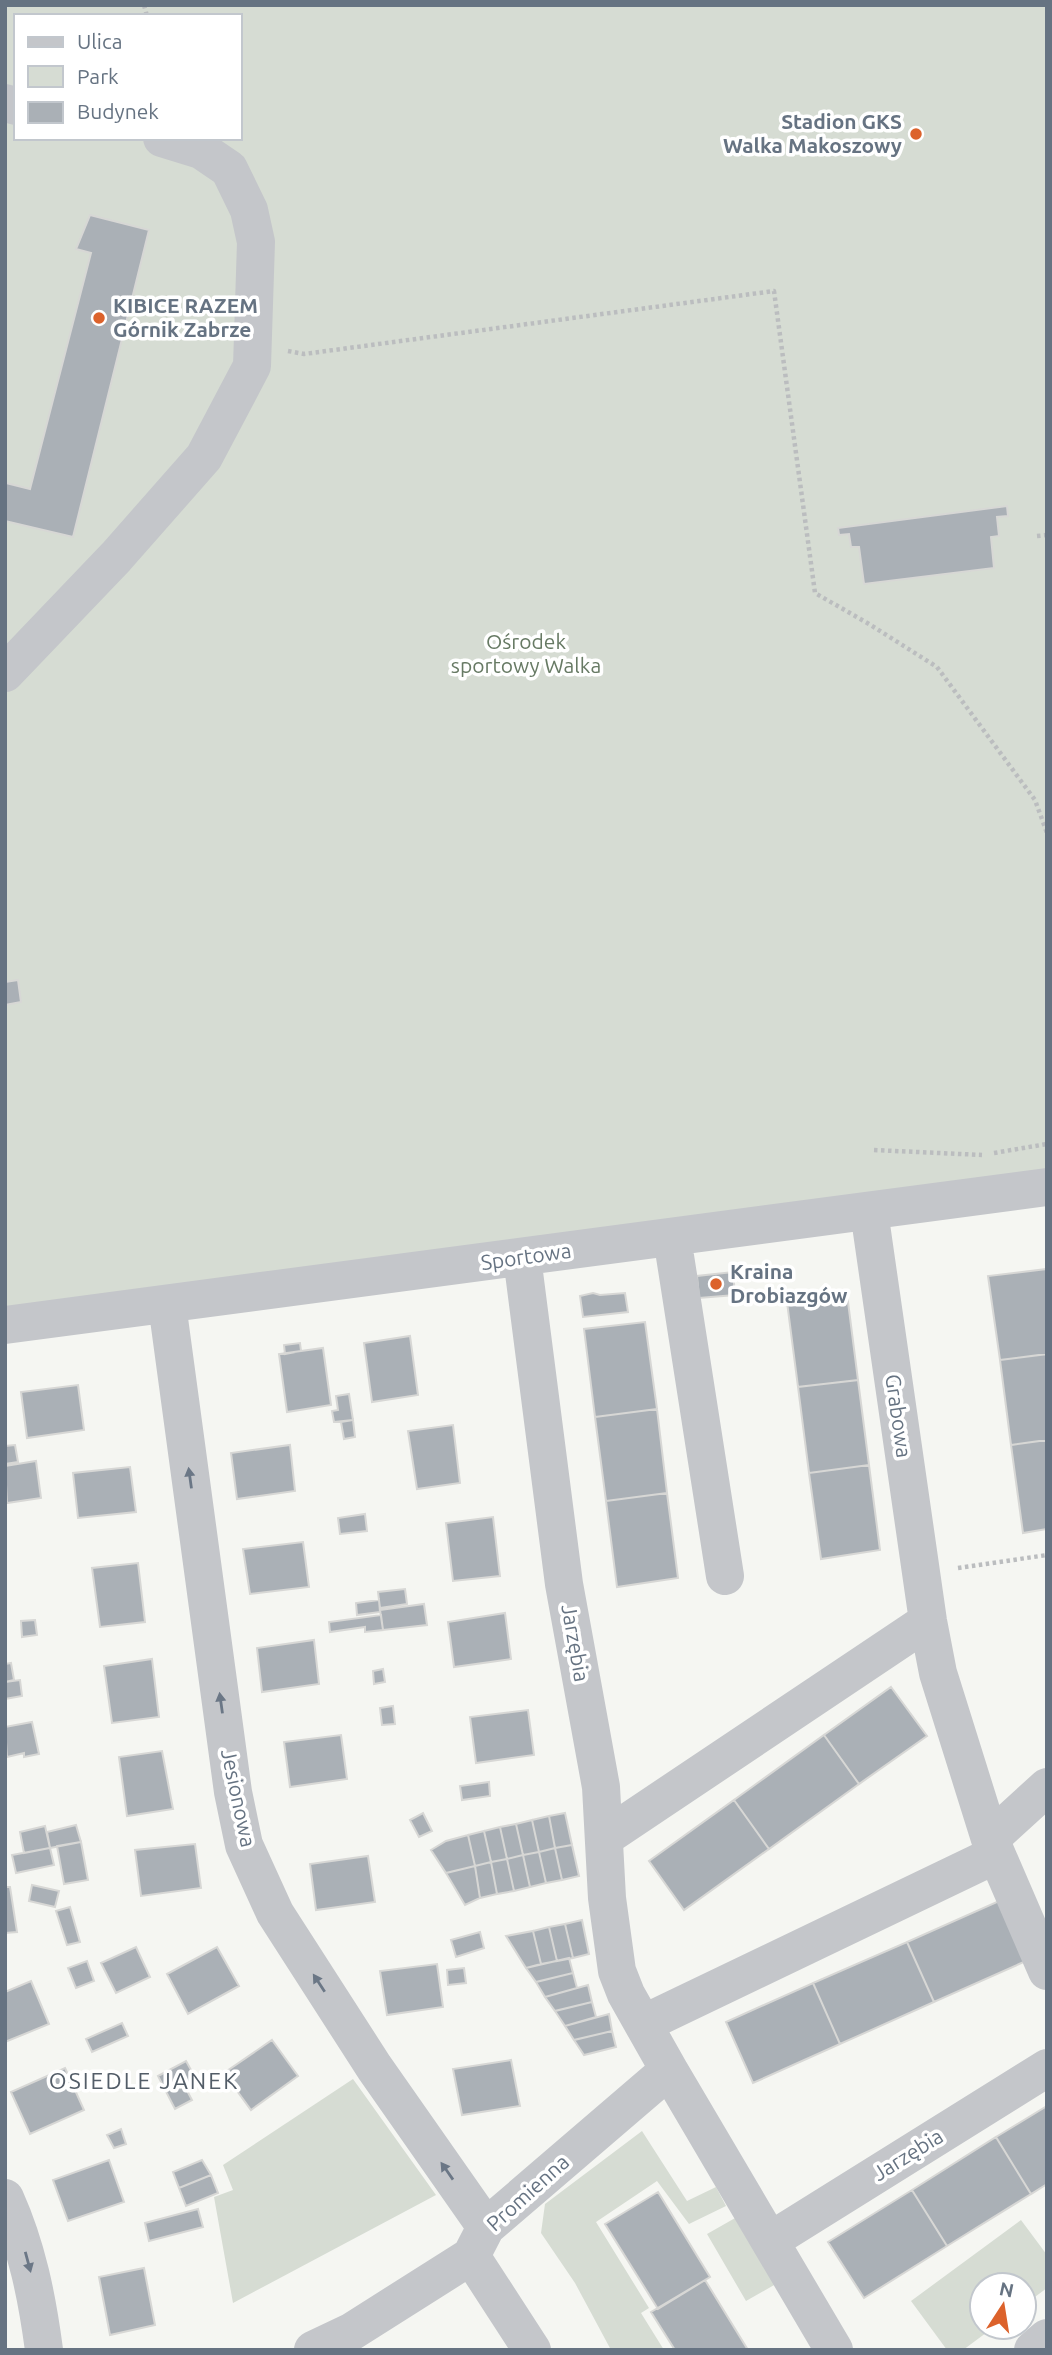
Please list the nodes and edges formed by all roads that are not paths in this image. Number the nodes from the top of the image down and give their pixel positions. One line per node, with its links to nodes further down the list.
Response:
1 (168, 140): 2 (street)
2 (5, 673)
3 (1047, 1187): 4 (street, Sportowa)
4 (869, 1211): 5 (street, Sportowa); 10 (street, Grabowa)
5 (672, 1237): 6 (street, Sportowa); 9 (street)
6 (522, 1257): 7 (street, Sportowa); 12 (street, Jarzębia)
7 (167, 1304): 8 (street, Sportowa); 20 (street, Jesionowa, one-way to 7)
8 (5, 1325)
9 (725, 1576)
10 (928, 1621): 12 (street); 13 (street, Grabowa)
11 (1047, 1787): 13 (street)
12 (604, 1838): 15 (street, Jarzębia)
13 (993, 1847): 14 (street); 15 (street)
14 (1047, 1971)
15 (643, 2024): 17 (street, Jarzębia)
16 (1047, 2068): 19 (street, Jarzębia)
17 (669, 2070): 19 (street, Jarzębia); 20 (street, Promienna)
18 (5, 2198): 22 (street, one-way to 22)
19 (769, 2241): 25 (street, Jarzębia)
20 (479, 2242): 23 (street, Promienna); 24 (street, Jesionowa)
21 (1047, 2338): 26 (street)
22 (44, 2350)
23 (313, 2350)
24 (533, 2350)
25 (834, 2350)
26 (1033, 2350)

